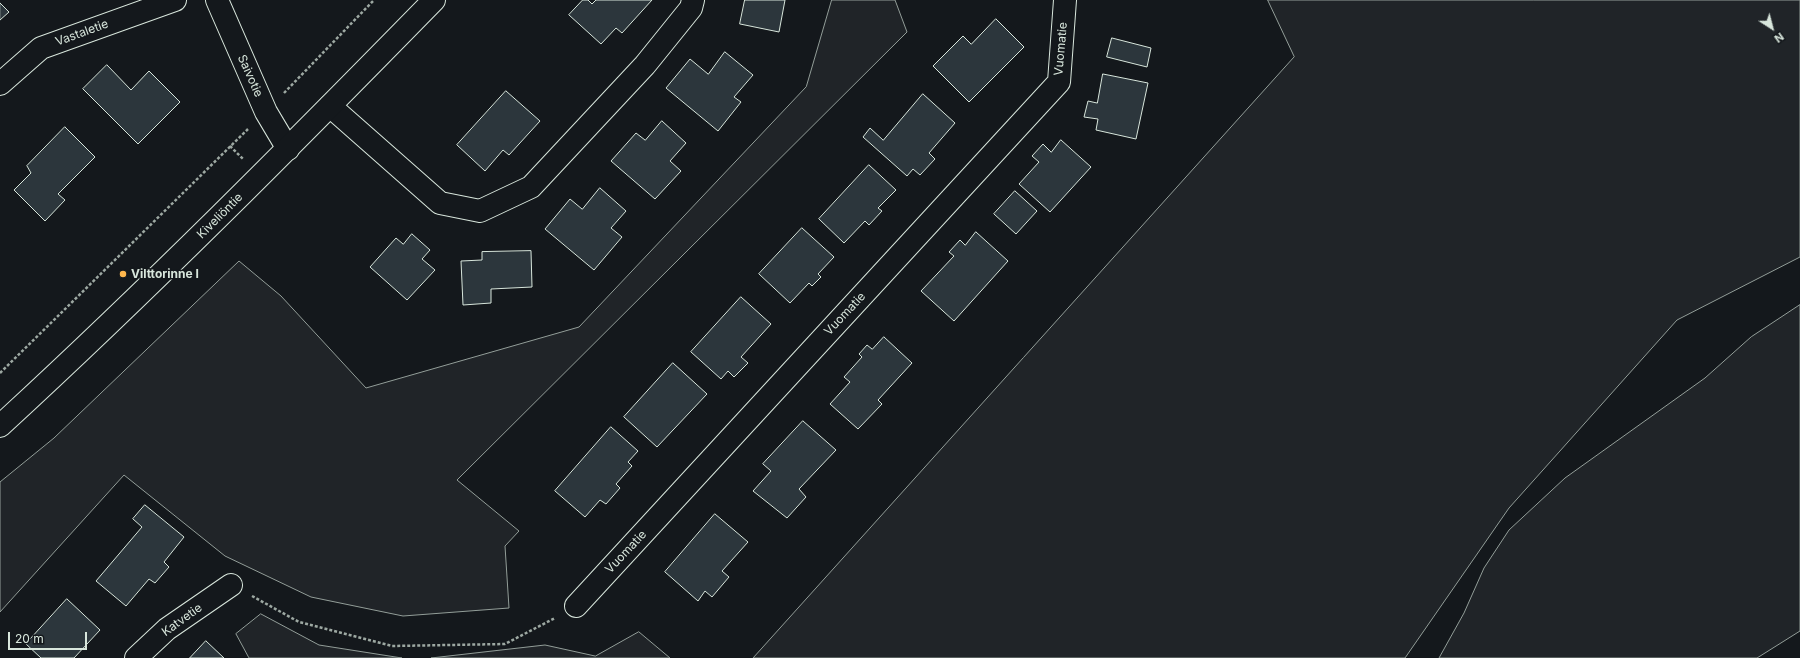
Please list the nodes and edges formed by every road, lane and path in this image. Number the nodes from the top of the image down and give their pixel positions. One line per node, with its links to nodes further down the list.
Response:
1 (175, 0): 7 (street, Vastaletie)
2 (217, 0): 9 (street, Saivotie)
3 (374, 0): 9 (path)
4 (434, 0): 8 (street, Kiveliöntie)
5 (693, 0): 8 (street)
6 (1065, 0): 14 (street, Vuomatie)
7 (0, 84)
8 (330, 106): 10 (street, Kiveliöntie)
9 (266, 112): 10 (street, Saivotie); 11 (path)
10 (288, 149): 12 (street, Kiveliöntie)
11 (0, 373)
12 (0, 426)
13 (231, 585): 14 (path); 15 (street, Katvetie)
14 (576, 606)
15 (136, 658)

